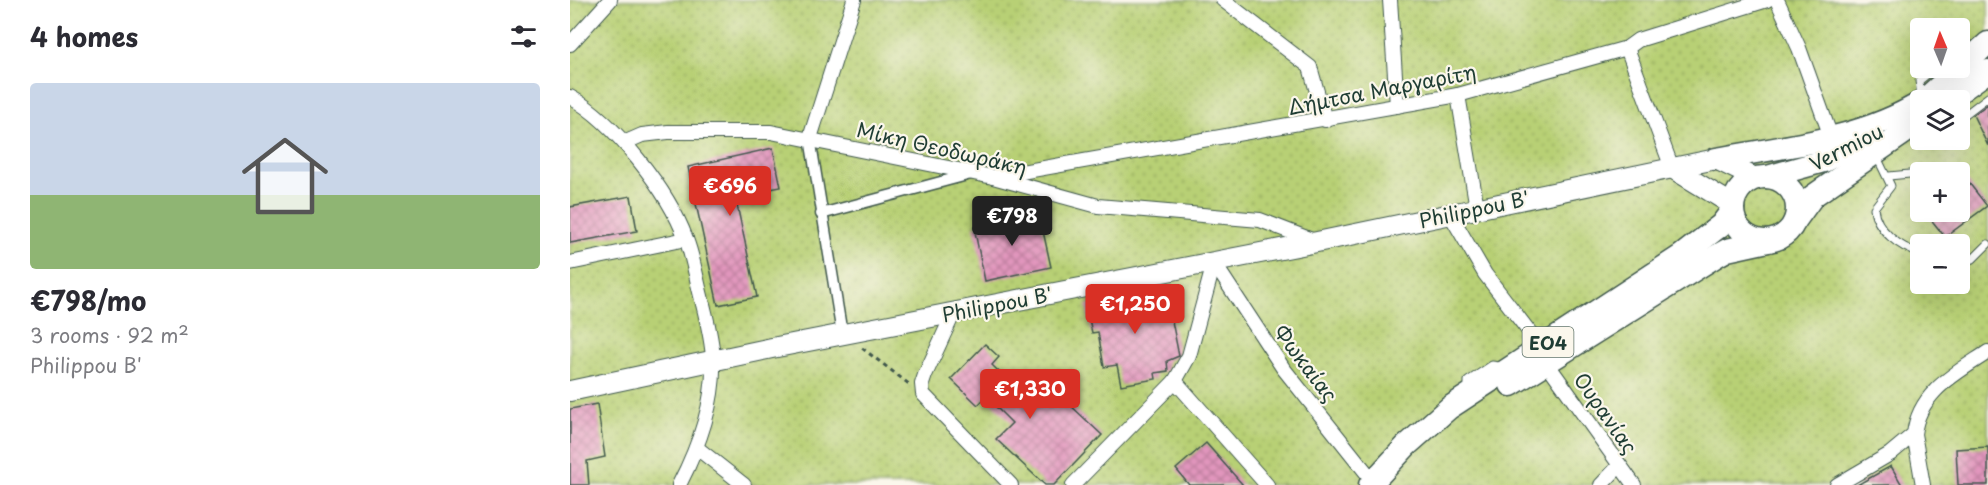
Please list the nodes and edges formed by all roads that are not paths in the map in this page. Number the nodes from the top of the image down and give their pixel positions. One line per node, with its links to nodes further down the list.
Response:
1 (610, 0): 8 (street)
2 (854, 0): 23 (street)
3 (1223, 0): 20 (street)
4 (1390, 0): 16 (street)
5 (1767, 0): 9 (street, Δήμτσα Μαργαρίτη)
6 (1777, 0): 22 (street)
7 (1988, 43): 11 (main road, Vermiou)
8 (570, 44)
9 (1627, 48): 13 (street, Δήμτσα Μαργαρίτη); 27 (street)
10 (1988, 71): 12 (main road)
11 (1935, 90)
12 (1962, 90)
13 (1458, 95): 16 (street, Δήμτσα Μαργαρίτη); 34 (street)
14 (570, 97): 24 (street)
15 (1988, 97): 19 (lane)
16 (1397, 106): 20 (street, Δήμτσα Μαργαρίτη)
17 (1910, 108): 22 (main road)
18 (1910, 111): 32 (main road, Vermiou)
19 (1970, 111)
20 (1325, 120): 31 (street, Δήμτσα Μαργαρίτη)
21 (1910, 129): 25 (main road, Vermiou / ΕΟ4)
22 (1831, 137): 26 (main road)
23 (810, 138): 24 (street, Μίκη Θεοδωράκη); 28 (street, Μίκη Θεοδωράκη); 35 (street)
24 (626, 142): 38 (street)
25 (1875, 155): 30 (lane); 37 (main road, Vermiou / ΕΟ4)
26 (1716, 159): 27 (main road, Philippou B'); 32 (main road)
27 (1672, 168): 33 (main road); 34 (main road, Philippou B')
28 (975, 173): 31 (street, Μίκη Θεοδωράκη); 35 (street)
29 (1910, 174): 30 (lane)
30 (1888, 176): 42 (lane)
31 (993, 177): 40 (street, Μίκη Θεοδωράκη)
32 (1761, 177): 33 (main road, ΕΟ4); 37 (main road)
33 (1733, 207): 39 (main road); 49 (main road, ΕΟ4)
34 (1477, 208): 36 (main road, Philippou B')
35 (821, 214): 47 (street)
36 (1450, 214): 40 (main road, Philippou B'); 49 (street, Ουρανίας)
37 (1795, 223): 39 (main road, ΕΟ4)
38 (686, 239): 45 (street); 50 (street)
39 (1768, 241): 49 (main road, ΕΟ4)
40 (1317, 242): 44 (main road, Philippou B')
41 (1988, 244): 43 (lane)
42 (1910, 248)
43 (1970, 259)
44 (1214, 262): 46 (main road, Philippou B'); 52 (street); 58 (street, Φωκαίας)
45 (570, 263)
46 (954, 312): 47 (main road, Philippou B'); 61 (street)
47 (842, 334): 50 (main road, Philippou B')
48 (1988, 352): 55 (street)
49 (1544, 355): 57 (street, Ουρανίας); 58 (main road, ΕΟ4)
50 (713, 360): 54 (main road, Philippou B'); 56 (street)
51 (1499, 366): 53 (lane)
52 (1175, 381): 62 (street); 63 (street)
53 (1468, 388)
54 (570, 391)
55 (1914, 434): 66 (street); 67 (street)
56 (697, 448): 59 (street); 60 (street)
57 (1619, 466): 64 (street); 65 (street, Ουρανίας)
58 (1376, 484)
59 (679, 485)
60 (744, 485)
61 (1011, 485)
62 (1073, 485)
63 (1267, 485)
64 (1601, 485)
65 (1634, 485)
66 (1837, 485)
67 (1923, 485)

